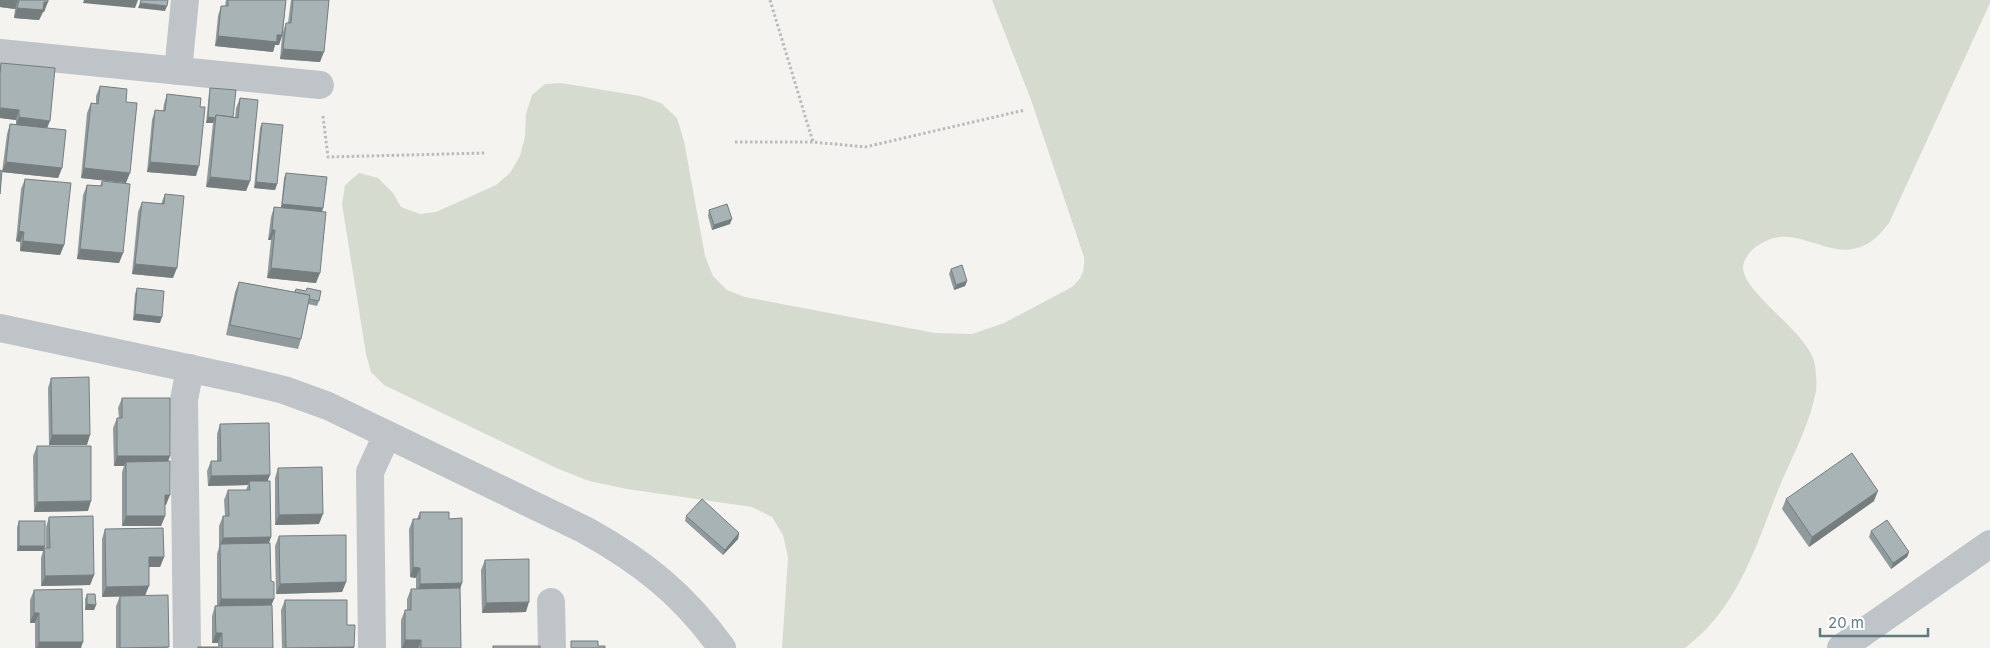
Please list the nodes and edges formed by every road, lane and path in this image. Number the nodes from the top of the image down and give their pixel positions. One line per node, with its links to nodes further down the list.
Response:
1 (185, 0): 4 (street)
2 (770, 0): 9 (path)
3 (0, 52): 4 (street)
4 (178, 71): 5 (street)
5 (320, 85)
6 (1025, 110): 9 (path)
7 (323, 114): 10 (path)
8 (735, 142): 9 (path)
9 (813, 142)
10 (486, 153)
11 (0, 330): 12 (street)
12 (190, 368): 13 (street); 16 (street)
13 (388, 435): 17 (street); 19 (street)
14 (1990, 544): 20 (street)
15 (551, 602): 18 (street)
16 (187, 648)
17 (372, 648)
18 (552, 648)
19 (722, 648)
20 (1841, 648)

